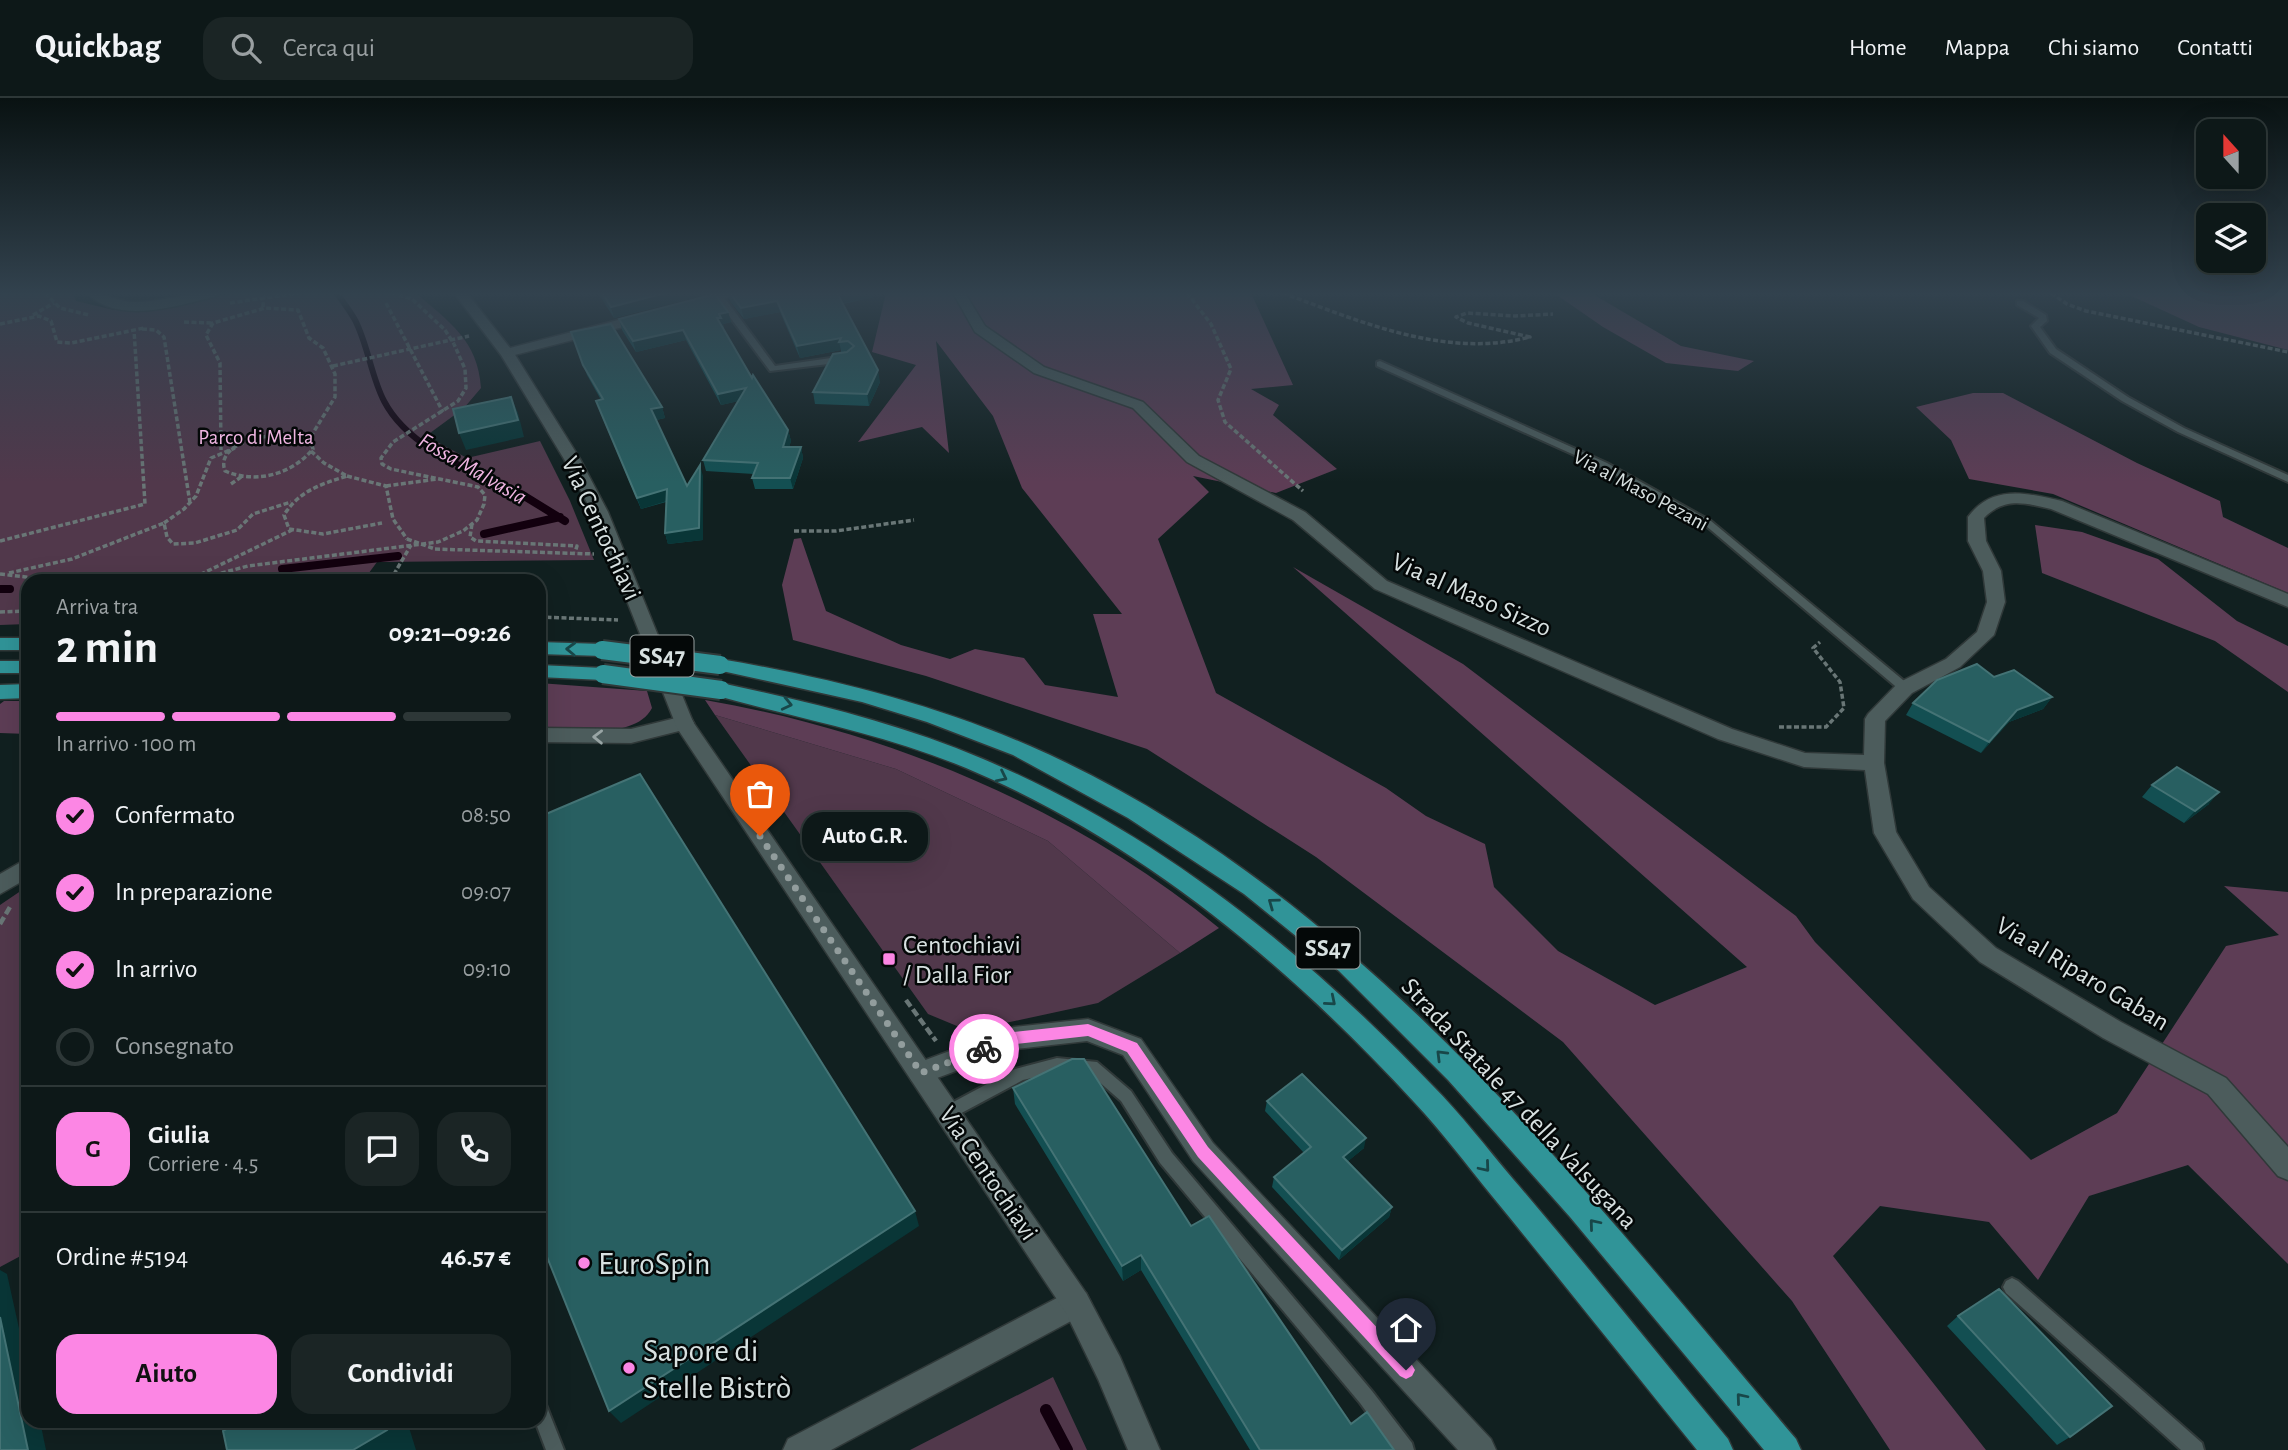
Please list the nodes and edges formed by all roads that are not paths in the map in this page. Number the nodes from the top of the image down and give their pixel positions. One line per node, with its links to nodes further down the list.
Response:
1 (509, 356): 18 (street, Via Centochiavi)
2 (763, 356): 5 (lane)
3 (1019, 356): 20 (street, Via al Maso Sizzo)
4 (2060, 356): 7 (lane)
5 (849, 358)
6 (1380, 364): 15 (lane, Via al Maso Pezani)
7 (2288, 479)
8 (2288, 601): 15 (street)
9 (0, 644): 10 (highway)
10 (21, 644)
11 (546, 648): 35 (highway, Strada Statale 47 della Valsugana / SS47, one-way to 11, bridge)
12 (0, 667): 13 (highway)
13 (21, 667)
14 (546, 671): 34 (highway, SS47, one-way to 34, bridge)
15 (1905, 688): 20 (street)
16 (21, 691): 17 (highway)
17 (0, 692)
18 (684, 723): 19 (street, one-way to 19); 23 (street, Via Centochiavi)
19 (546, 735)
20 (1874, 763): 25 (street, Via al Riparo Gaban)
21 (21, 872): 22 (street)
22 (0, 885)
23 (921, 1073): 24 (street, Via Centochiavi); 33 (street)
24 (949, 1112): 27 (street, Via Centochiavi); 32 (lane)
25 (2288, 1167)
26 (2012, 1287): 36 (lane)
27 (1076, 1303): 30 (street); 31 (street, Via Centochiavi)
28 (546, 1426): 29 (lane)
29 (555, 1450)
30 (799, 1450)
31 (1144, 1450)
32 (1405, 1450)
33 (1480, 1450)
34 (1717, 1450)
35 (1785, 1450)
36 (2195, 1450)

